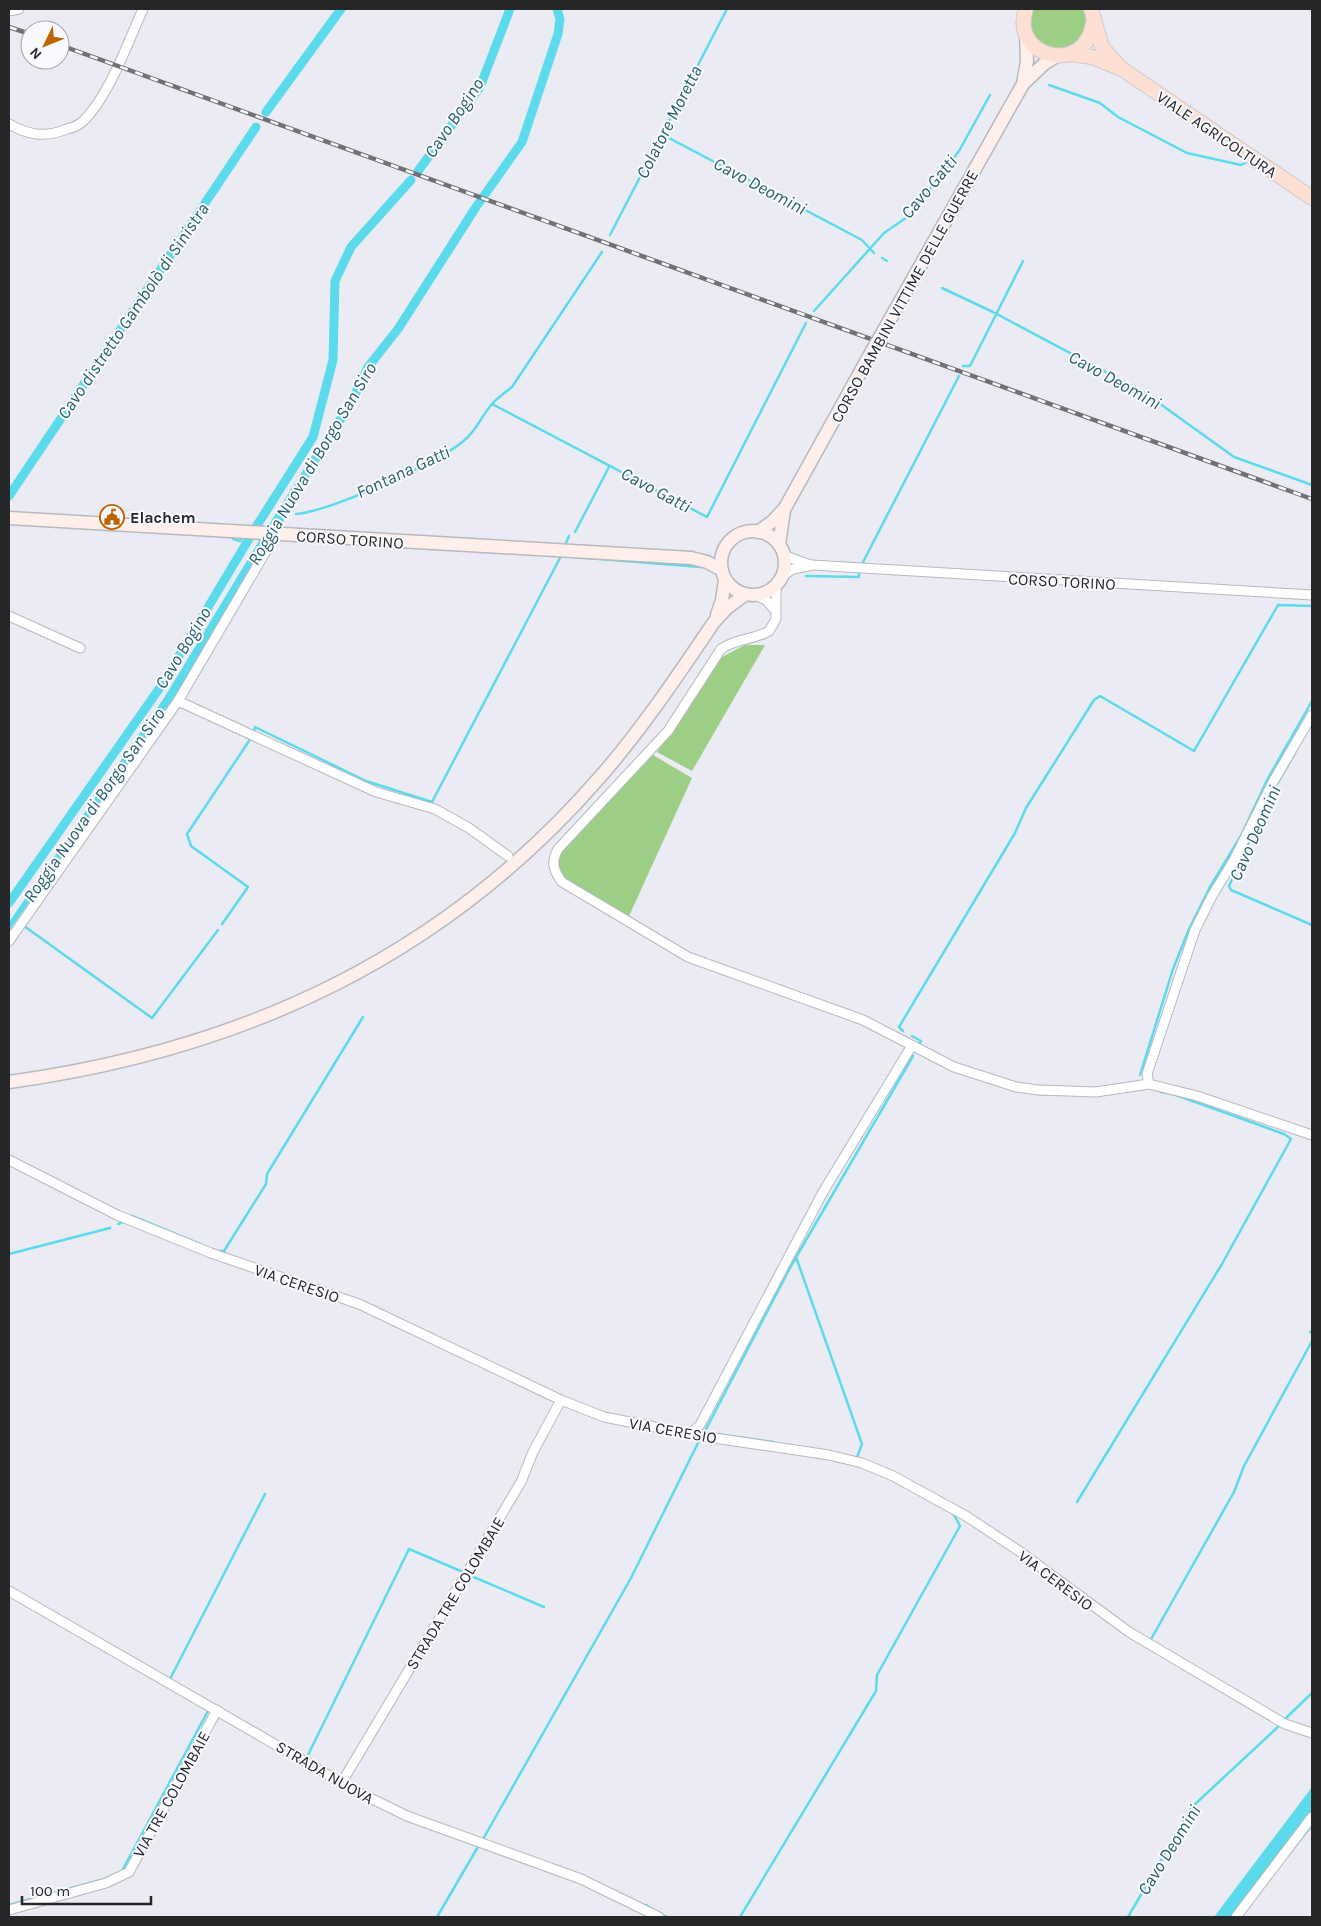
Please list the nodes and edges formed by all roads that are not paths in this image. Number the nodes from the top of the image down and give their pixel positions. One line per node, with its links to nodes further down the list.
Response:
1 (19, 9): 3 (street)
2 (144, 9): 9 (street)
3 (9, 11)
4 (1092, 16): 6 (main road, VIALE AGRICOLTURA); 7 (main road, VIALE AGRICOLTURA)
5 (1023, 18): 6 (main road, VIALE AGRICOLTURA); 8 (main road, CORSO BAMBINI VITTIME DELLE GUERRE)
6 (1064, 55): 7 (main road, VIALE AGRICOLTURA); 8 (main road, CORSO BAMBINI VITTIME DELLE GUERRE)
7 (1122, 69): 10 (main road, VIALE AGRICOLTURA)
8 (1023, 84): 11 (main road, CORSO BAMBINI VITTIME DELLE GUERRE, bridge)
9 (9, 124)
10 (1312, 198)
11 (785, 508): 13 (main road); 16 (main road)
12 (9, 518): 14 (main road, CORSO TORINO)
13 (758, 532): 15 (main road); 16 (main road)
14 (271, 534): 17 (main road, CORSO TORINO); 27 (street)
15 (726, 546): 17 (main road, CORSO TORINO); 19 (main road)
16 (781, 550): 18 (street, CORSO TORINO); 20 (main road)
17 (692, 558): 19 (main road, CORSO TORINO)
18 (812, 565): 20 (street, CORSO TORINO); 22 (street, CORSO TORINO)
19 (724, 575): 21 (main road); 25 (main road)
20 (779, 580): 21 (main road); 23 (street)
21 (750, 594): 23 (street); 25 (main road)
22 (1312, 595)
23 (774, 609): 31 (street)
24 (9, 616): 26 (street)
25 (714, 622): 32 (main road)
26 (80, 648)
27 (178, 701): 29 (street); 30 (street)
28 (1312, 715): 33 (street)
29 (508, 856)
30 (9, 941)
31 (912, 1047): 33 (street); 37 (street)
32 (9, 1082)
33 (1149, 1084): 34 (street)
34 (1312, 1135)
35 (9, 1160): 36 (street, VIA CERESIO)
36 (561, 1400): 37 (street, VIA CERESIO); 41 (street, STRADA TRE COLOMBAIE)
37 (690, 1434): 40 (street, VIA CERESIO)
38 (9, 1591): 39 (street, STRADA NUOVA)
39 (217, 1710): 41 (street, STRADA NUOVA); 43 (street, VIA TRE COLOMBAIE)
40 (1312, 1733)
41 (342, 1782): 44 (street, STRADA NUOVA)
42 (1312, 1817): 45 (street)
43 (9, 1910)
44 (659, 1917)
45 (1236, 1917)

